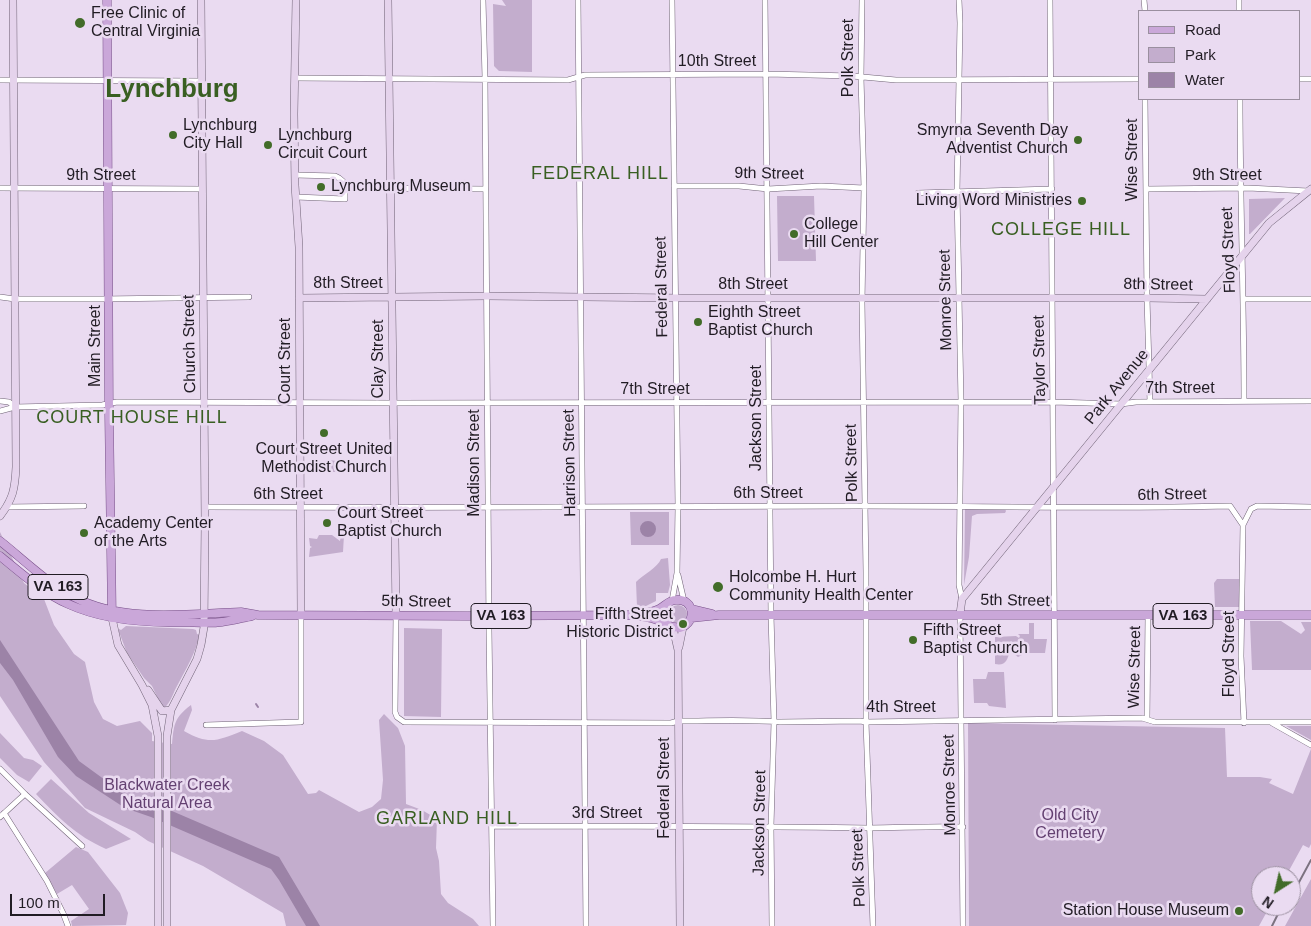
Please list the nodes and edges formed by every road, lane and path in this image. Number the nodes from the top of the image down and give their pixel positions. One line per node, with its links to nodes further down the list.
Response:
1 (13, 0): 21 (street)
2 (107, 0): 22 (main road, Main Street)
3 (201, 0): 23 (street, Church Street)
4 (296, 0): 16 (street, Court Street)
5 (388, 0): 24 (street, Clay Street)
6 (483, 0): 17 (street, Madison Street)
7 (578, 0): 18 (street, Harrison Street)
8 (672, 0): 13 (street, Federal Street)
9 (765, 0): 14 (street, Jackson Street)
10 (862, 0): 15 (street, Polk Street)
11 (959, 0): 25 (street, Monroe Street)
12 (1050, 0): 26 (street, Taylor Street)
13 (672, 74): 14 (street, 10th Street); 18 (street, 10th Street); 30 (street, Federal Street)
14 (766, 74): 15 (street, 10th Street); 40 (street, Jackson Street)
15 (861, 77): 25 (street, 10th Street); 36 (street, Polk Street)
16 (295, 78): 24 (street, 10th Street); 29 (street, Court Street)
17 (485, 78): 18 (street, 10th Street); 24 (street, 10th Street); 39 (street, Madison Street)
18 (579, 78): 54 (street, Harrison Street)
19 (1138, 79): 26 (street, 10th Street)
20 (0, 80): 21 (street)
21 (14, 80): 22 (street); 32 (street)
22 (108, 80): 23 (street); 38 (main road, Main Street)
23 (201, 80): 33 (street, Church Street)
24 (388, 80): 35 (street, Clay Street)
25 (959, 80): 26 (street, 10th Street); 44 (street, Monroe Street)
26 (1050, 80): 41 (street, Taylor Street)
27 (1145, 100): 42 (street, Wise Street)
28 (1240, 100): 37 (street, Floyd Street)
29 (295, 175): 34 (street); 46 (street, Court Street)
30 (674, 186): 40 (street, 9th Street); 55 (street, Federal Street)
31 (0, 188): 32 (street, 9th Street)
32 (14, 188): 38 (street, 9th Street); 61 (street)
33 (202, 188): 38 (street, 9th Street); 50 (street, Church Street)
34 (345, 188): 35 (street); 46 (street)
35 (391, 188): 39 (street); 52 (street, Clay Street)
36 (864, 188): 40 (street, 9th Street); 57 (street, Polk Street)
37 (1240, 188): 42 (street, 9th Street); 43 (street, 9th Street); 47 (street, Floyd Street)
38 (109, 189): 62 (main road, Main Street)
39 (486, 189): 48 (street, Madison Street)
40 (768, 189): 56 (street, Jackson Street)
41 (1052, 189): 44 (street); 59 (street, Taylor Street)
42 (1146, 189): 60 (street, Wise Street)
43 (1309, 190): 47 (street, Park Avenue)
44 (957, 192): 45 (street); 58 (street, Monroe Street)
45 (918, 193)
46 (296, 197): 53 (street, Court Street)
47 (1242, 257): 63 (street, Park Avenue); 64 (street, Floyd Street)
48 (487, 296): 52 (street, 8th Street); 54 (street, 8th Street); 71 (street, Madison Street)
49 (0, 297): 61 (street)
50 (203, 297): 51 (street); 62 (street); 70 (street, Church Street)
51 (250, 297)
52 (392, 297): 53 (street, 8th Street); 79 (street, Clay Street)
53 (299, 298): 78 (street, Court Street)
54 (581, 298): 55 (street, 8th Street); 72 (street, Harrison Street)
55 (676, 298): 56 (street, 8th Street); 73 (street, Federal Street)
56 (768, 298): 57 (street, 8th Street); 80 (street, Jackson Street)
57 (862, 298): 58 (street, 8th Street); 74 (street, Polk Street)
58 (959, 298): 59 (street, 8th Street); 75 (street, Monroe Street)
59 (1052, 298): 60 (street, 8th Street); 76 (street, Taylor Street)
60 (1147, 298): 63 (street, 8th Street); 66 (street, Wise Street)
61 (15, 299): 62 (street); 83 (street)
62 (110, 299): 81 (main road, Main Street)
63 (1207, 299): 66 (street, Park Avenue)
64 (1244, 299): 65 (street); 67 (street, Floyd Street)
65 (1311, 299)
66 (1149, 370): 77 (street, Wise Street); 82 (street, Park Avenue)
67 (1244, 401): 68 (street, 7th Street); 77 (street, 7th Street)
68 (1311, 401)
69 (0, 402): 83 (street)
70 (204, 402): 78 (street, 7th Street); 81 (street, 7th Street); 89 (street, Church Street)
71 (487, 402): 72 (street, 7th Street); 79 (street, 7th Street); 97 (street, Madison Street)
72 (582, 402): 73 (street, 7th Street); 98 (street, Harrison Street)
73 (677, 402): 80 (street, 7th Street); 91 (street, Federal Street)
74 (863, 402): 75 (street, 7th Street); 80 (street, 7th Street); 87 (street, Polk Street)
75 (961, 402): 76 (street, 7th Street); 93 (street, Monroe Street)
76 (1053, 402): 82 (street, 7th Street); 85 (street, Taylor Street)
77 (1150, 402): 82 (street, 7th Street)
78 (299, 403): 79 (street, 7th Street); 96 (street, Court Street)
79 (393, 403): 90 (street, Clay Street)
80 (770, 403): 92 (street, Jackson Street)
81 (109, 404): 83 (street, 7th Street); 110 (main road, Main Street)
82 (1122, 404): 85 (street, Park Avenue)
83 (15, 407): 84 (street, 7th Street); 88 (street)
84 (0, 411)
85 (1053, 486): 94 (street, Taylor Street); 99 (street, Park Avenue)
86 (84, 506): 88 (street)
87 (865, 506): 92 (street, 6th Street); 93 (street, 6th Street); 119 (street, Polk Street)
88 (7, 507): 100 (street)
89 (204, 507): 96 (street, 6th Street); 109 (street, Church Street)
90 (394, 507): 96 (street, 6th Street); 97 (street, 6th Street); 115 (street, Clay Street)
91 (678, 507): 92 (street, 6th Street); 98 (street, 6th Street); 104 (street, Federal Street)
92 (770, 507): 118 (street, Jackson Street)
93 (960, 507): 99 (street, 6th Street); 105 (street, Monroe Street)
94 (1054, 507): 99 (street, 6th Street); 101 (street, 6th Street); 123 (street, Taylor Street)
95 (1311, 507): 101 (street)
96 (300, 508): 114 (street, Court Street)
97 (488, 508): 98 (street, 6th Street); 121 (street, Madison Street)
98 (583, 508): 116 (street, Harrison Street)
99 (1036, 508): 105 (street, Park Avenue)
100 (0, 516)
101 (1243, 525): 120 (street, Floyd Street)
102 (0, 541): 110 (main road, 5th Street / VA 163)
103 (0, 556): 110 (main road, 5th Street)
104 (677, 573): 106 (street, Federal Street); 107 (street, Federal Street)
105 (962, 599): 111 (street)
106 (684, 601): 107 (main road); 108 (main road)
107 (669, 603): 117 (main road, 5th Street / VA 163); 127 (main road)
108 (691, 609): 122 (main road, 5th Street / VA 163); 125 (main road)
109 (204, 613): 110 (main road, 5th Street / VA 163); 113 (main road, 5th Street / VA 163); 126 (street, Church Street)
110 (112, 614): 126 (main road, 5th Street); 130 (street, Main Street)
111 (960, 614): 119 (main road, 5th Street / VA 163); 123 (main road, 5th Street / VA 163); 136 (street, Monroe Street)
112 (1311, 614): 120 (main road, 5th Street / VA 163)
113 (258, 615): 114 (main road, 5th Street / VA 163); 126 (main road, 5th Street)
114 (301, 615): 115 (main road, 5th Street / VA 163); 144 (street, Court Street)
115 (396, 615): 121 (main road, 5th Street / VA 163); 132 (street, Clay Street)
116 (584, 615): 117 (main road, 5th Street / VA 163); 121 (main road, 5th Street / VA 163); 137 (street, Harrison Street)
117 (635, 615): 127 (main road, 5th Street / VA 163)
118 (771, 615): 119 (main road, 5th Street / VA 163); 122 (main road, 5th Street / VA 163); 138 (street, Jackson Street)
119 (866, 615): 139 (street, Polk Street)
120 (1242, 615): 124 (main road, 5th Street / VA 163); 143 (street, Floyd Street)
121 (489, 616): 142 (street, Madison Street)
122 (719, 616): 125 (main road, 5th Street / VA 163)
123 (1055, 616): 124 (main road, 5th Street / VA 163); 134 (street, Taylor Street)
124 (1148, 616): 133 (street, Wise Street)
125 (691, 618): 128 (main road)
126 (204, 622): 131 (street, Church Street)
127 (670, 625): 128 (main road); 129 (street, Federal Street)
128 (683, 627): 129 (street, Federal Street)
129 (678, 650): 135 (street, Federal Street)
130 (142, 685): 131 (street); 157 (street)
131 (171, 710): 158 (street, Church Street)
132 (398, 717): 142 (street, 4th Street)
133 (1147, 719): 134 (street, 4th Street); 143 (street, 4th Street)
134 (1055, 720): 136 (street, 4th Street)
135 (678, 721): 137 (street, 4th Street); 138 (street, 4th Street); 153 (street, Federal Street)
136 (961, 721): 139 (street, 4th Street); 152 (street, Monroe Street)
137 (584, 722): 142 (street, 4th Street); 150 (street, Harrison Street)
138 (774, 722): 139 (street, 4th Street); 151 (street, Jackson Street)
139 (866, 722): 154 (street, Polk Street)
140 (1271, 722): 141 (street, 4th Street); 143 (street, 4th Street); 145 (street)
141 (1311, 722)
142 (490, 723): 149 (street, Madison Street)
143 (1244, 723)
144 (206, 725)
145 (1311, 745)
146 (0, 769): 147 (street)
147 (25, 794): 148 (street); 155 (street)
148 (2, 815): 156 (street)
149 (492, 826): 150 (street, 3rd Street); 159 (street, Madison Street)
150 (585, 826): 153 (street, 3rd Street); 160 (street, Harrison Street)
151 (771, 826): 153 (street, 3rd Street); 154 (street, 3rd Street); 162 (street, Jackson Street)
152 (963, 827): 154 (street, 3rd Street); 164 (street, Monroe Street)
153 (679, 828): 161 (street, Federal Street)
154 (870, 828): 163 (street, Polk Street)
155 (82, 846)
156 (68, 926)
157 (158, 926)
158 (167, 926)
159 (493, 926)
160 (586, 926)
161 (680, 926)
162 (772, 926)
163 (873, 926)
164 (963, 926)

